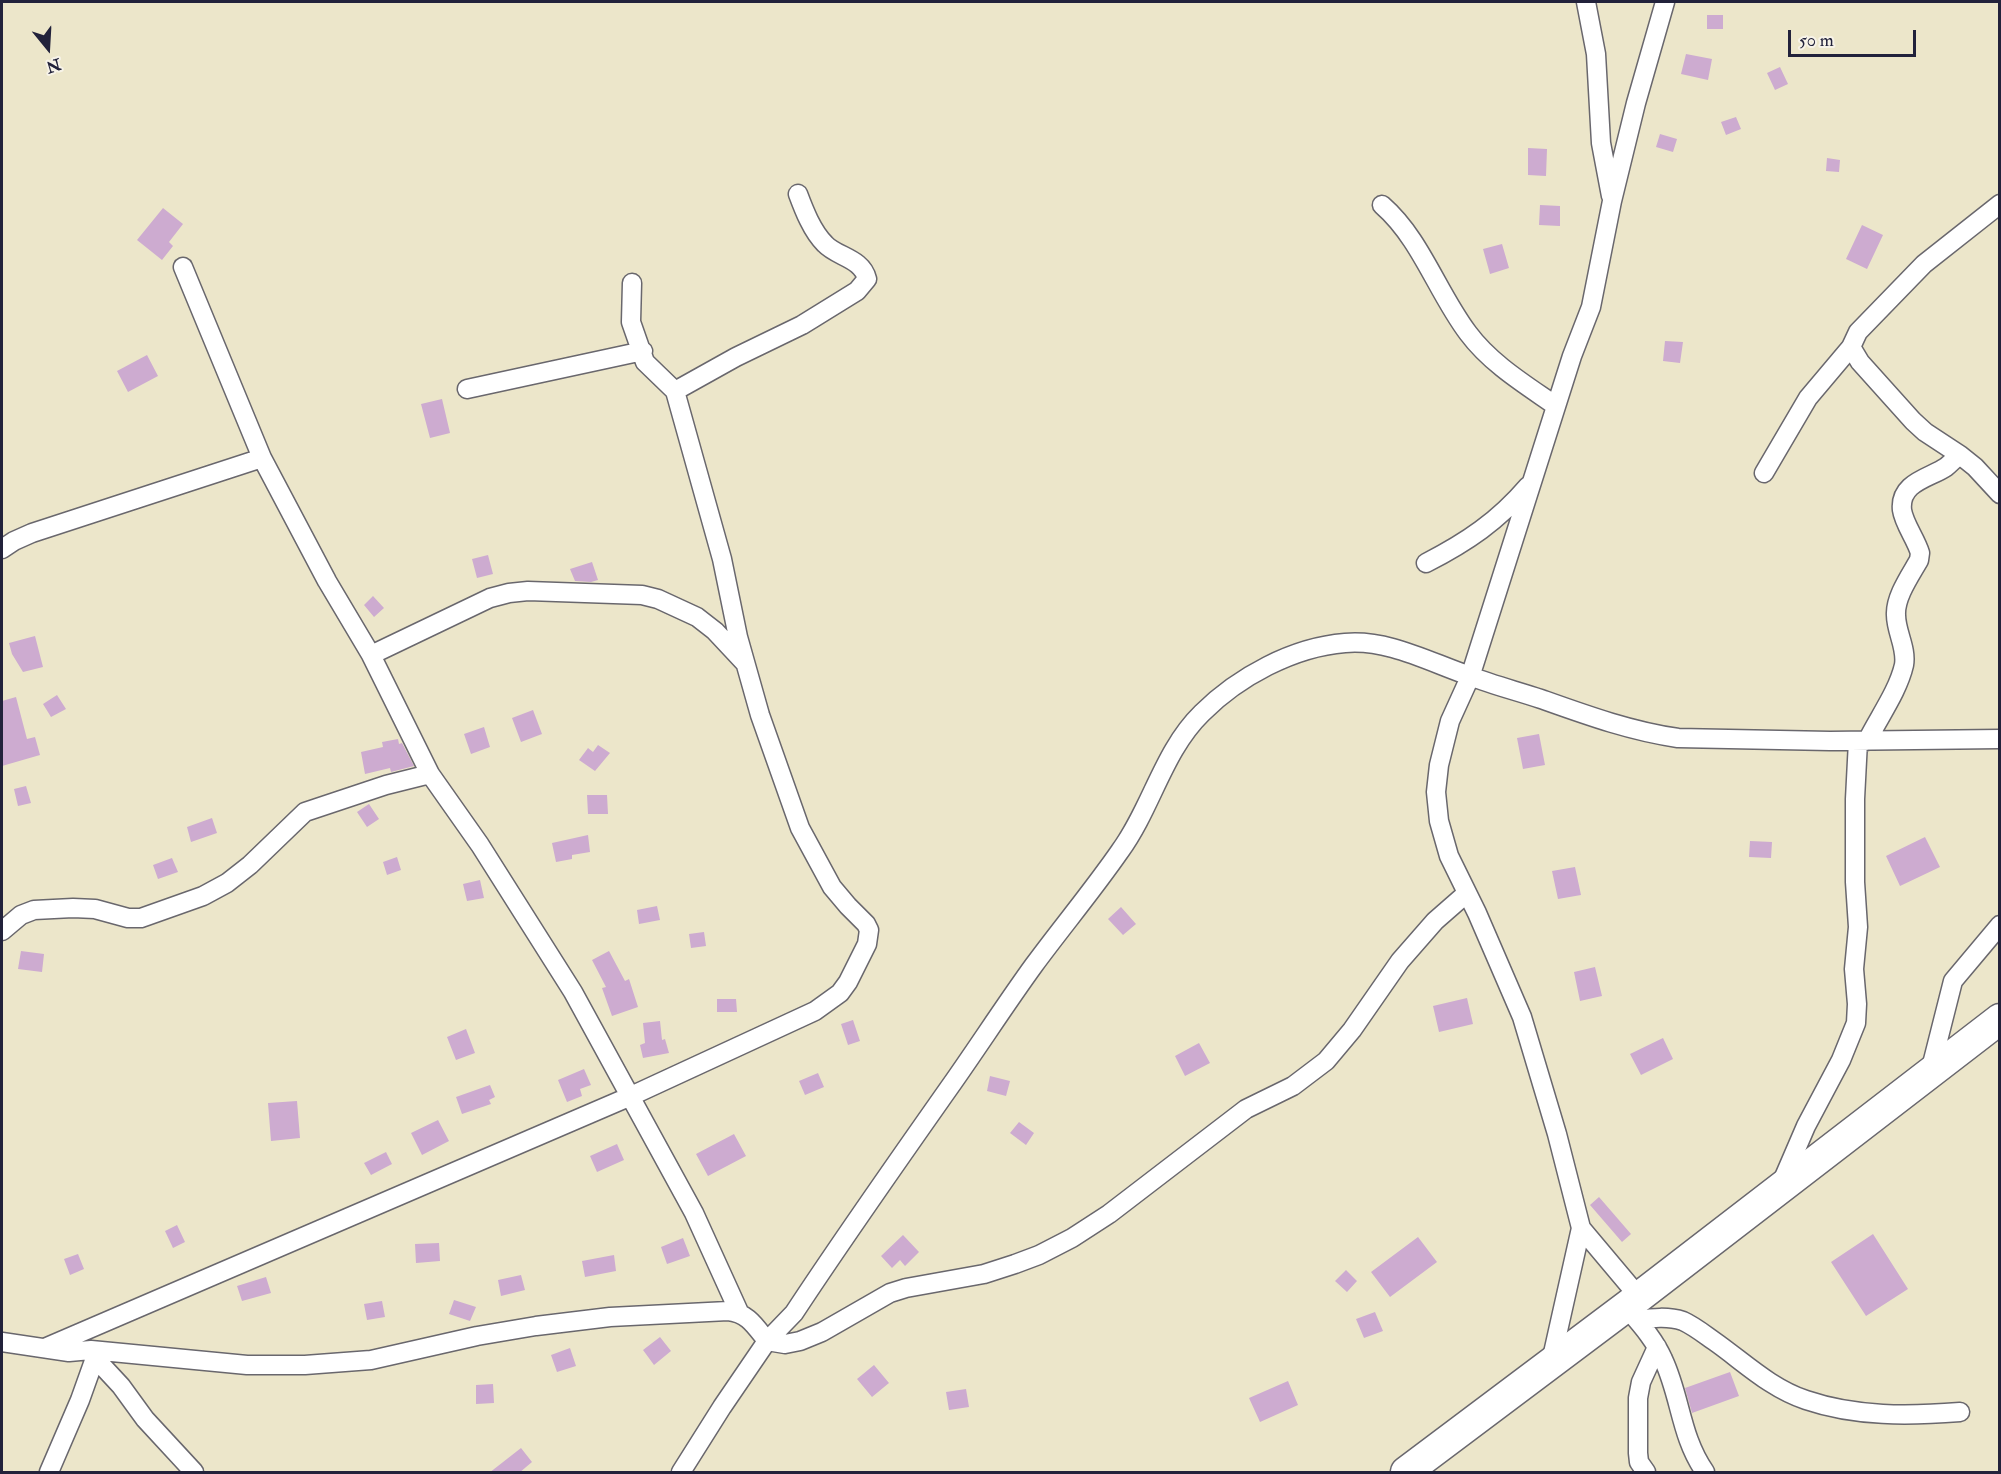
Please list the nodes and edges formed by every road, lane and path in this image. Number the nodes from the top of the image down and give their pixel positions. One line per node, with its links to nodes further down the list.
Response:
1 (1586, 2): 4 (street)
2 (1665, 2): 4 (street)
3 (798, 194): 12 (street)
4 (1612, 201): 13 (street)
5 (2000, 204): 9 (street)
6 (1382, 205): 13 (street)
7 (183, 267): 15 (street)
8 (632, 283): 10 (street)
9 (1851, 347): 14 (street); 16 (street)
10 (643, 351): 11 (street); 12 (street)
11 (467, 389)
12 (675, 391): 22 (street)
13 (1556, 406): 17 (street)
14 (1960, 454): 18 (street); 25 (street)
15 (262, 458): 19 (street); 21 (street)
16 (1764, 473)
17 (1533, 480): 20 (street); 23 (street)
18 (2000, 494)
19 (2, 549)
20 (1426, 563)
21 (371, 655): 22 (street); 26 (street)
22 (746, 663): 32 (street)
23 (1470, 677): 25 (street); 27 (street); 37 (street)
24 (2000, 739): 25 (street)
25 (1863, 741): 33 (street)
26 (430, 774): 29 (street); 32 (street)
27 (1467, 893): 34 (street); 37 (street)
28 (2000, 925): 31 (street)
29 (2, 931)
30 (2000, 1019): 31 (main road)
31 (1930, 1072): 33 (main road)
32 (631, 1096): 36 (street); 39 (street)
33 (1779, 1188): 35 (main road)
34 (1581, 1228): 35 (street); 42 (street)
35 (1634, 1308): 40 (street); 42 (main road); 43 (street)
36 (739, 1312): 37 (street); 41 (street)
37 (767, 1341): 47 (street)
38 (2, 1342): 39 (street)
39 (47, 1347): 41 (street)
40 (1657, 1347): 44 (street); 49 (street)
41 (93, 1354): 45 (street); 46 (street)
42 (1551, 1362): 48 (main road)
43 (1960, 1412)
44 (1639, 1469)
45 (49, 1473)
46 (194, 1473)
47 (681, 1473)
48 (1406, 1473)
49 (1705, 1473)

